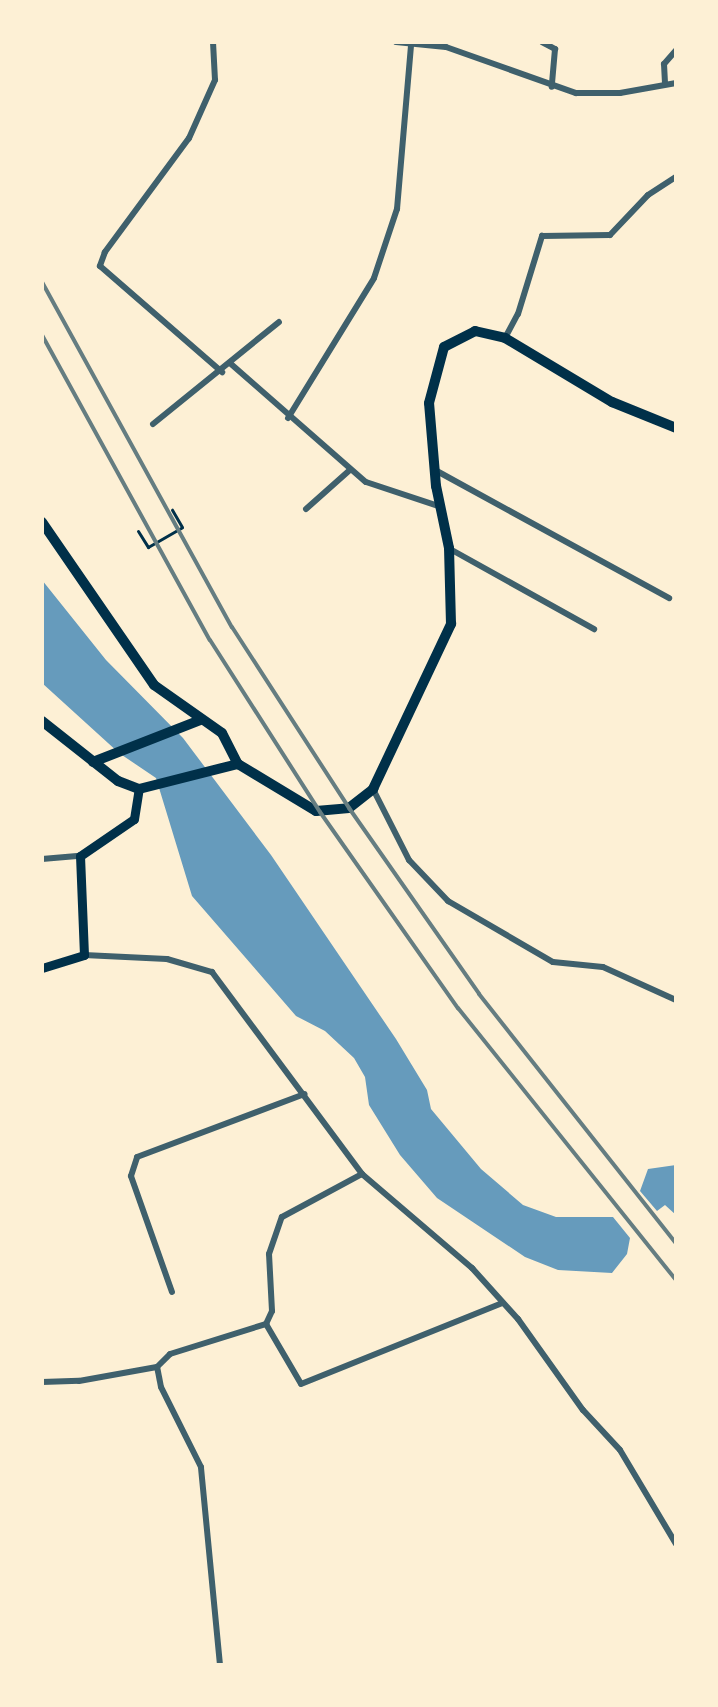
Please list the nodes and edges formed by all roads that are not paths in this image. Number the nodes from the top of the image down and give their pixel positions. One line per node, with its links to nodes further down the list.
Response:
1 (213, 42): 13 (street)
2 (396, 42): 4 (street)
3 (542, 42): 8 (street)
4 (411, 45): 8 (street); 14 (street)
5 (676, 50): 6 (street)
6 (665, 83): 7 (street); 8 (street)
7 (676, 83)
8 (552, 87)
9 (676, 177): 11 (street)
10 (279, 322): 12 (street)
11 (505, 338): 16 (main road); 18 (main road)
12 (231, 364): 13 (street); 14 (street)
13 (222, 372): 15 (street)
14 (288, 418): 17 (street)
15 (153, 424)
16 (676, 428)
17 (350, 470): 19 (street); 20 (street)
18 (435, 470): 19 (main road); 23 (street)
19 (441, 507): 22 (main road)
20 (306, 509)
21 (42, 522): 25 (main road)
22 (449, 548): 24 (street); 30 (main road)
23 (669, 598)
24 (594, 629)
25 (200, 720): 27 (main road); 28 (main road)
26 (42, 721): 27 (main road)
27 (93, 762): 29 (main road)
28 (238, 764): 29 (main road); 30 (main road)
29 (139, 789): 31 (main road)
30 (373, 789): 35 (street)
31 (80, 856): 32 (street); 33 (main road)
32 (42, 859)
33 (84, 955): 34 (main road); 36 (street)
34 (42, 968)
35 (676, 1000)
36 (305, 1094): 37 (street); 38 (street)
37 (362, 1174): 39 (street); 40 (street)
38 (172, 1292)
39 (502, 1303): 40 (street); 43 (street)
40 (266, 1324): 41 (street)
41 (157, 1367): 42 (street); 44 (street)
42 (42, 1382)
43 (676, 1544)
44 (220, 1665)

